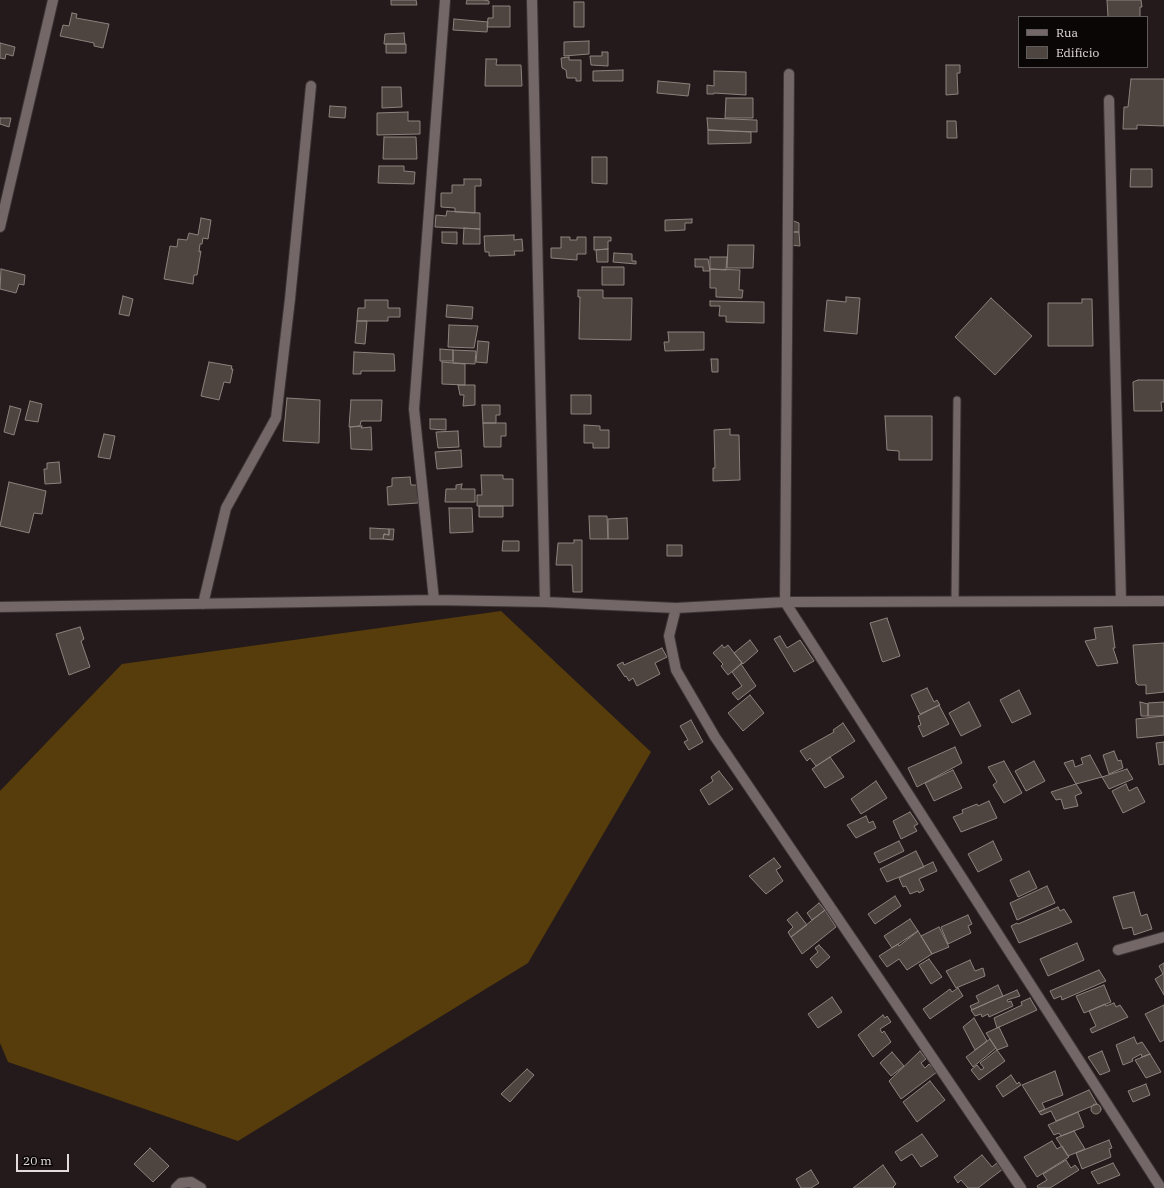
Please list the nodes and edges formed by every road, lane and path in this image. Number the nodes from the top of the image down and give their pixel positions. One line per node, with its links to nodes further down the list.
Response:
1 (53, 0): 7 (street)
2 (445, 0): 9 (street)
3 (532, 0): 13 (street)
4 (789, 74): 14 (street)
5 (311, 86): 15 (street)
6 (1109, 100): 11 (street)
7 (0, 227)
8 (957, 400): 10 (lane)
9 (434, 600): 13 (street); 15 (street)
10 (955, 601): 11 (street); 14 (street)
11 (1121, 601): 12 (street)
12 (1164, 601)
13 (544, 602): 17 (street)
14 (785, 602): 17 (street); 23 (street)
15 (203, 604): 16 (street)
16 (0, 607)
17 (676, 608): 22 (street)
18 (1164, 937): 19 (street)
19 (1118, 950)
20 (176, 1188): 21 (street)
21 (201, 1188)
22 (1021, 1188)
23 (1161, 1188)

